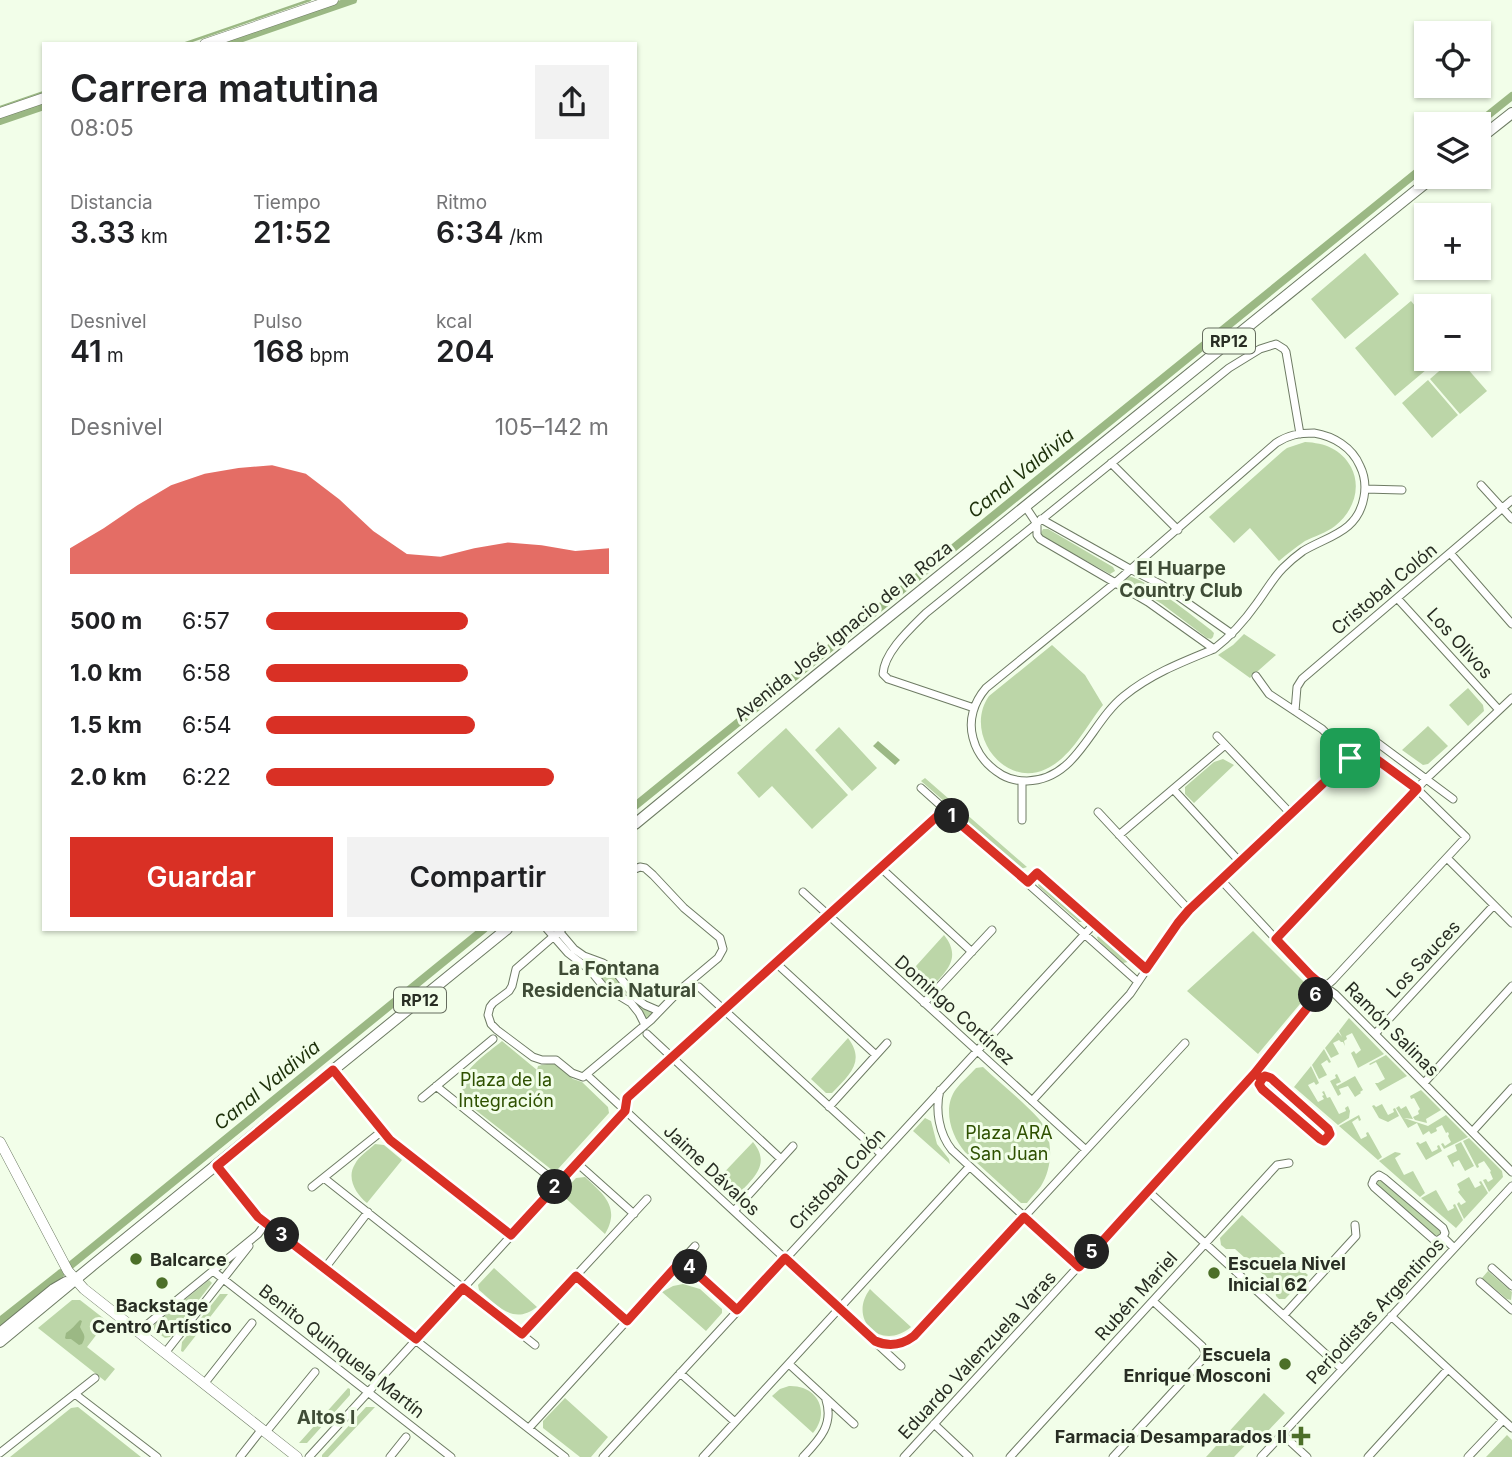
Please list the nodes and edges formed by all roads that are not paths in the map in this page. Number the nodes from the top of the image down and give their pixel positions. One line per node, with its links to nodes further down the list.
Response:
1 (334, 0): 2 (main road)
2 (211, 42)
3 (42, 99): 4 (main road)
4 (0, 113)
5 (1512, 113): 6 (main road)
6 (1491, 130)
7 (1418, 189): 14 (main road, Avenida José Ignacio de la Roza / RP12)
8 (1300, 433): 9 (street); 11 (street); 18 (street)
9 (1111, 463): 17 (street); 18 (street)
10 (1481, 485): 15 (street)
11 (1365, 489): 12 (street); 24 (street)
12 (1402, 490)
13 (1512, 500): 15 (street, Cristobal Colón)
14 (1028, 509): 17 (street); 45 (main road, Avenida José Ignacio de la Roza / RP12)
15 (1502, 509): 16 (street); 19 (street, Cristobal Colón)
16 (1512, 519)
17 (1040, 522): 20 (street); 21 (street); 28 (street)
18 (1178, 530): 20 (street)
19 (1450, 553): 22 (street, Cristobal Colón); 23 (street)
20 (1130, 569): 21 (street); 24 (street)
21 (1115, 583): 25 (street); 28 (street)
22 (1397, 598): 29 (street, Los Olivos); 30 (street, Cristobal Colón)
23 (1512, 624)
24 (1232, 634): 25 (street)
25 (1214, 649): 36 (street)
26 (1256, 676): 30 (street)
27 (1512, 698): 29 (street)
28 (974, 708): 36 (street)
29 (1499, 710): 35 (street)
30 (1295, 711): 34 (street)
31 (1217, 736): 32 (street)
32 (1225, 745): 38 (street); 43 (street)
33 (1361, 748): 34 (street); 35 (street); 39 (street)
34 (1350, 758): 43 (street)
35 (1426, 779): 39 (street); 40 (street)
36 (1022, 781): 44 (street)
37 (921, 789): 41 (street)
38 (1173, 789): 46 (street); 48 (street)
39 (1417, 789): 47 (street, Eduardo Valenzuela Varas); 63 (street)
40 (1452, 799)
41 (944, 810): 50 (street); 52 (street)
42 (1098, 811): 46 (street)
43 (1291, 814): 48 (street)
44 (1022, 820)
45 (637, 822)
46 (1119, 835): 55 (street)
47 (1447, 858): 54 (street); 70 (street, Eduardo Valenzuela Varas)
48 (1240, 862): 51 (street)
49 (637, 868): 73 (street)
50 (880, 868): 56 (street); 64 (street)
51 (1221, 880): 55 (street); 63 (street, Ramón Salinas)
52 (1028, 882): 57 (street); 62 (street)
53 (803, 892): 56 (street, Domingo Cortínez)
54 (1494, 905): 58 (street); 76 (street, Los Sauces)
55 (1189, 910): 66 (street)
56 (829, 915): 65 (street); 71 (street, Domingo Cortínez)
57 (1095, 923): 62 (street, Cristobal Colón); 66 (street)
58 (1512, 923)
59 (992, 930): 64 (street)
60 (505, 931): 83 (main road, RP12)
61 (558, 932): 73 (street); 74 (street); 85 (street, Jaime Dávalos)
62 (1085, 934): 67 (street); 80 (street, Cristobal Colón)
63 (1276, 939): 70 (street, Ramón Salinas)
64 (972, 952): 71 (street)
65 (776, 962): 72 (street); 81 (street)
66 (1146, 969): 67 (street)
67 (1138, 982): 92 (street)
68 (1512, 986): 87 (street)
69 (699, 987): 72 (street)
70 (1324, 987): 76 (street, Ramón Salinas); 84 (street, Eduardo Valenzuela Varas)
71 (924, 1003): 80 (street, Domingo Cortínez)
72 (724, 1010): 82 (street); 93 (street)
73 (659, 1011): 74 (street)
74 (645, 1025): 85 (street)
75 (646, 1034): 82 (street)
76 (1375, 1034): 87 (street, Ramón Salinas)
77 (493, 1039): 88 (street)
78 (887, 1043): 81 (street)
79 (1185, 1043): 99 (street)
80 (977, 1051): 90 (street, Cristobal Colón); 92 (street, Domingo Cortínez)
81 (876, 1055): 93 (street)
82 (672, 1058): 94 (street); 101 (street)
83 (333, 1070): 95 (street); 104 (main road, RP12)
84 (1255, 1073): 86 (street); 111 (street, Eduardo Valenzuela Varas)
85 (587, 1075): 94 (street, Jaime Dávalos)
86 (1262, 1079): 86 (street)
87 (1424, 1083): 96 (street, Ramón Salinas)
88 (436, 1086): 91 (street); 108 (street)
89 (1512, 1088): 96 (street)
90 (941, 1089): 100 (street, Cristobal Colón); 105 (street)
91 (422, 1098)
92 (1032, 1101): 99 (street, Domingo Cortínez)
93 (830, 1107): 100 (street)
94 (625, 1111): 102 (street); 113 (street, Jaime Dávalos)
95 (382, 1131): 107 (street); 120 (street)
96 (1473, 1131): 106 (street, Ramón Salinas)
97 (0, 1142): 132 (main road)
98 (793, 1146): 101 (street)
99 (1086, 1150): 116 (street)
100 (881, 1154): 125 (street, Cristobal Colón)
101 (781, 1159): 113 (street)
102 (577, 1163): 108 (street); 115 (street)
103 (1289, 1163): 122 (street, Rubén Mariel)
104 (217, 1166): 117 (street); 132 (main road, RP12)
105 (969, 1167): 116 (street); 138 (street)
106 (1512, 1172)
107 (324, 1178): 110 (street); 114 (street)
108 (558, 1184): 120 (street)
109 (1512, 1186): 124 (street, Periodistas Argentinos)
110 (312, 1187)
111 (1148, 1191): 122 (street); 127 (street, Eduardo Valenzuela Varas)
112 (647, 1199): 115 (street)
113 (734, 1211): 125 (street, Jaime Dávalos)
114 (368, 1212): 128 (street); 136 (street)
115 (634, 1214): 131 (street)
116 (1024, 1217): 127 (street); 149 (street)
117 (266, 1223): 119 (street); 128 (street)
118 (1355, 1225): 141 (street)
119 (258, 1234): 130 (street); 133 (street)
120 (511, 1235): 136 (street)
121 (1443, 1237): 121 (street); 124 (street)
122 (1205, 1243): 137 (street, Rubén Mariel); 141 (street)
123 (695, 1246): 126 (street)
124 (1454, 1248): 142 (street, Periodistas Argentinos)
125 (785, 1258): 138 (street, Jaime Dávalos); 140 (street, Cristobal Colón)
126 (682, 1260): 140 (street); 143 (street)
127 (1079, 1267): 167 (street, Eduardo Valenzuela Varas)
128 (325, 1268): 148 (street)
129 (1492, 1268): 135 (street)
130 (213, 1271): 133 (street, Benito Quinquela Martín); 145 (street)
131 (576, 1276): 143 (street); 147 (street)
132 (75, 1279): 145 (main road); 146 (main road, RP12); 150 (main road, RP12)
133 (223, 1279): 152 (street); 161 (street, Benito Quinquela Martín)
134 (1480, 1282): 139 (street)
135 (1512, 1286)
136 (463, 1288): 147 (street); 148 (street)
137 (1153, 1301): 186 (street, Rubén Mariel); 187 (street)
138 (839, 1308): 149 (street, Jaime Dávalos); 153 (street)
139 (1511, 1309)
140 (737, 1310): 158 (street, Cristobal Colón)
141 (1284, 1315): 155 (street)
142 (1391, 1316): 155 (street, Periodistas Argentinos); 156 (street)
143 (627, 1321): 168 (street)
144 (252, 1323): 160 (street)
145 (138, 1332): 152 (main road)
146 (0, 1333)
147 (522, 1334): 151 (street)
148 (416, 1339): 161 (street); 168 (street)
149 (875, 1341): 154 (street, Jaime Dávalos)
150 (0, 1342)
151 (536, 1345)
152 (165, 1353): 160 (main road)
153 (789, 1364): 163 (street); 165 (street)
154 (901, 1366)
155 (1342, 1369): 171 (street, Periodistas Argentinos)
156 (1448, 1369): 164 (street); 190 (street)
157 (314, 1372): 170 (street)
158 (680, 1373): 165 (street); 181 (street, Cristobal Colón)
159 (95, 1378): 162 (street)
160 (204, 1384): 170 (main road)
161 (368, 1392): 177 (street); 179 (street, Benito Quinquela Martín)
162 (75, 1394): 173 (street); 174 (street)
163 (824, 1396): 166 (street); 183 (street)
164 (1503, 1420): 169 (street); 191 (street)
165 (735, 1423): 182 (street)
166 (855, 1424)
167 (934, 1424): 184 (street, Eduardo Valenzuela Varas); 185 (street)
168 (529, 1428): 180 (street)
169 (1512, 1428)
170 (264, 1431): 175 (street); 176 (main road)
171 (1282, 1434): 188 (street, Periodistas Argentinos); 189 (street)
172 (406, 1437): 178 (street)
173 (0, 1453)
174 (157, 1457)
175 (240, 1457)
176 (297, 1457)
177 (309, 1457)
178 (390, 1457)
179 (451, 1457)
180 (565, 1457)
181 (603, 1457)
182 (703, 1457)
183 (803, 1457)
184 (904, 1457)
185 (969, 1457)
186 (1010, 1457)
187 (1113, 1457)
188 (1261, 1457)
189 (1307, 1457)
190 (1368, 1457)
191 (1468, 1457)

